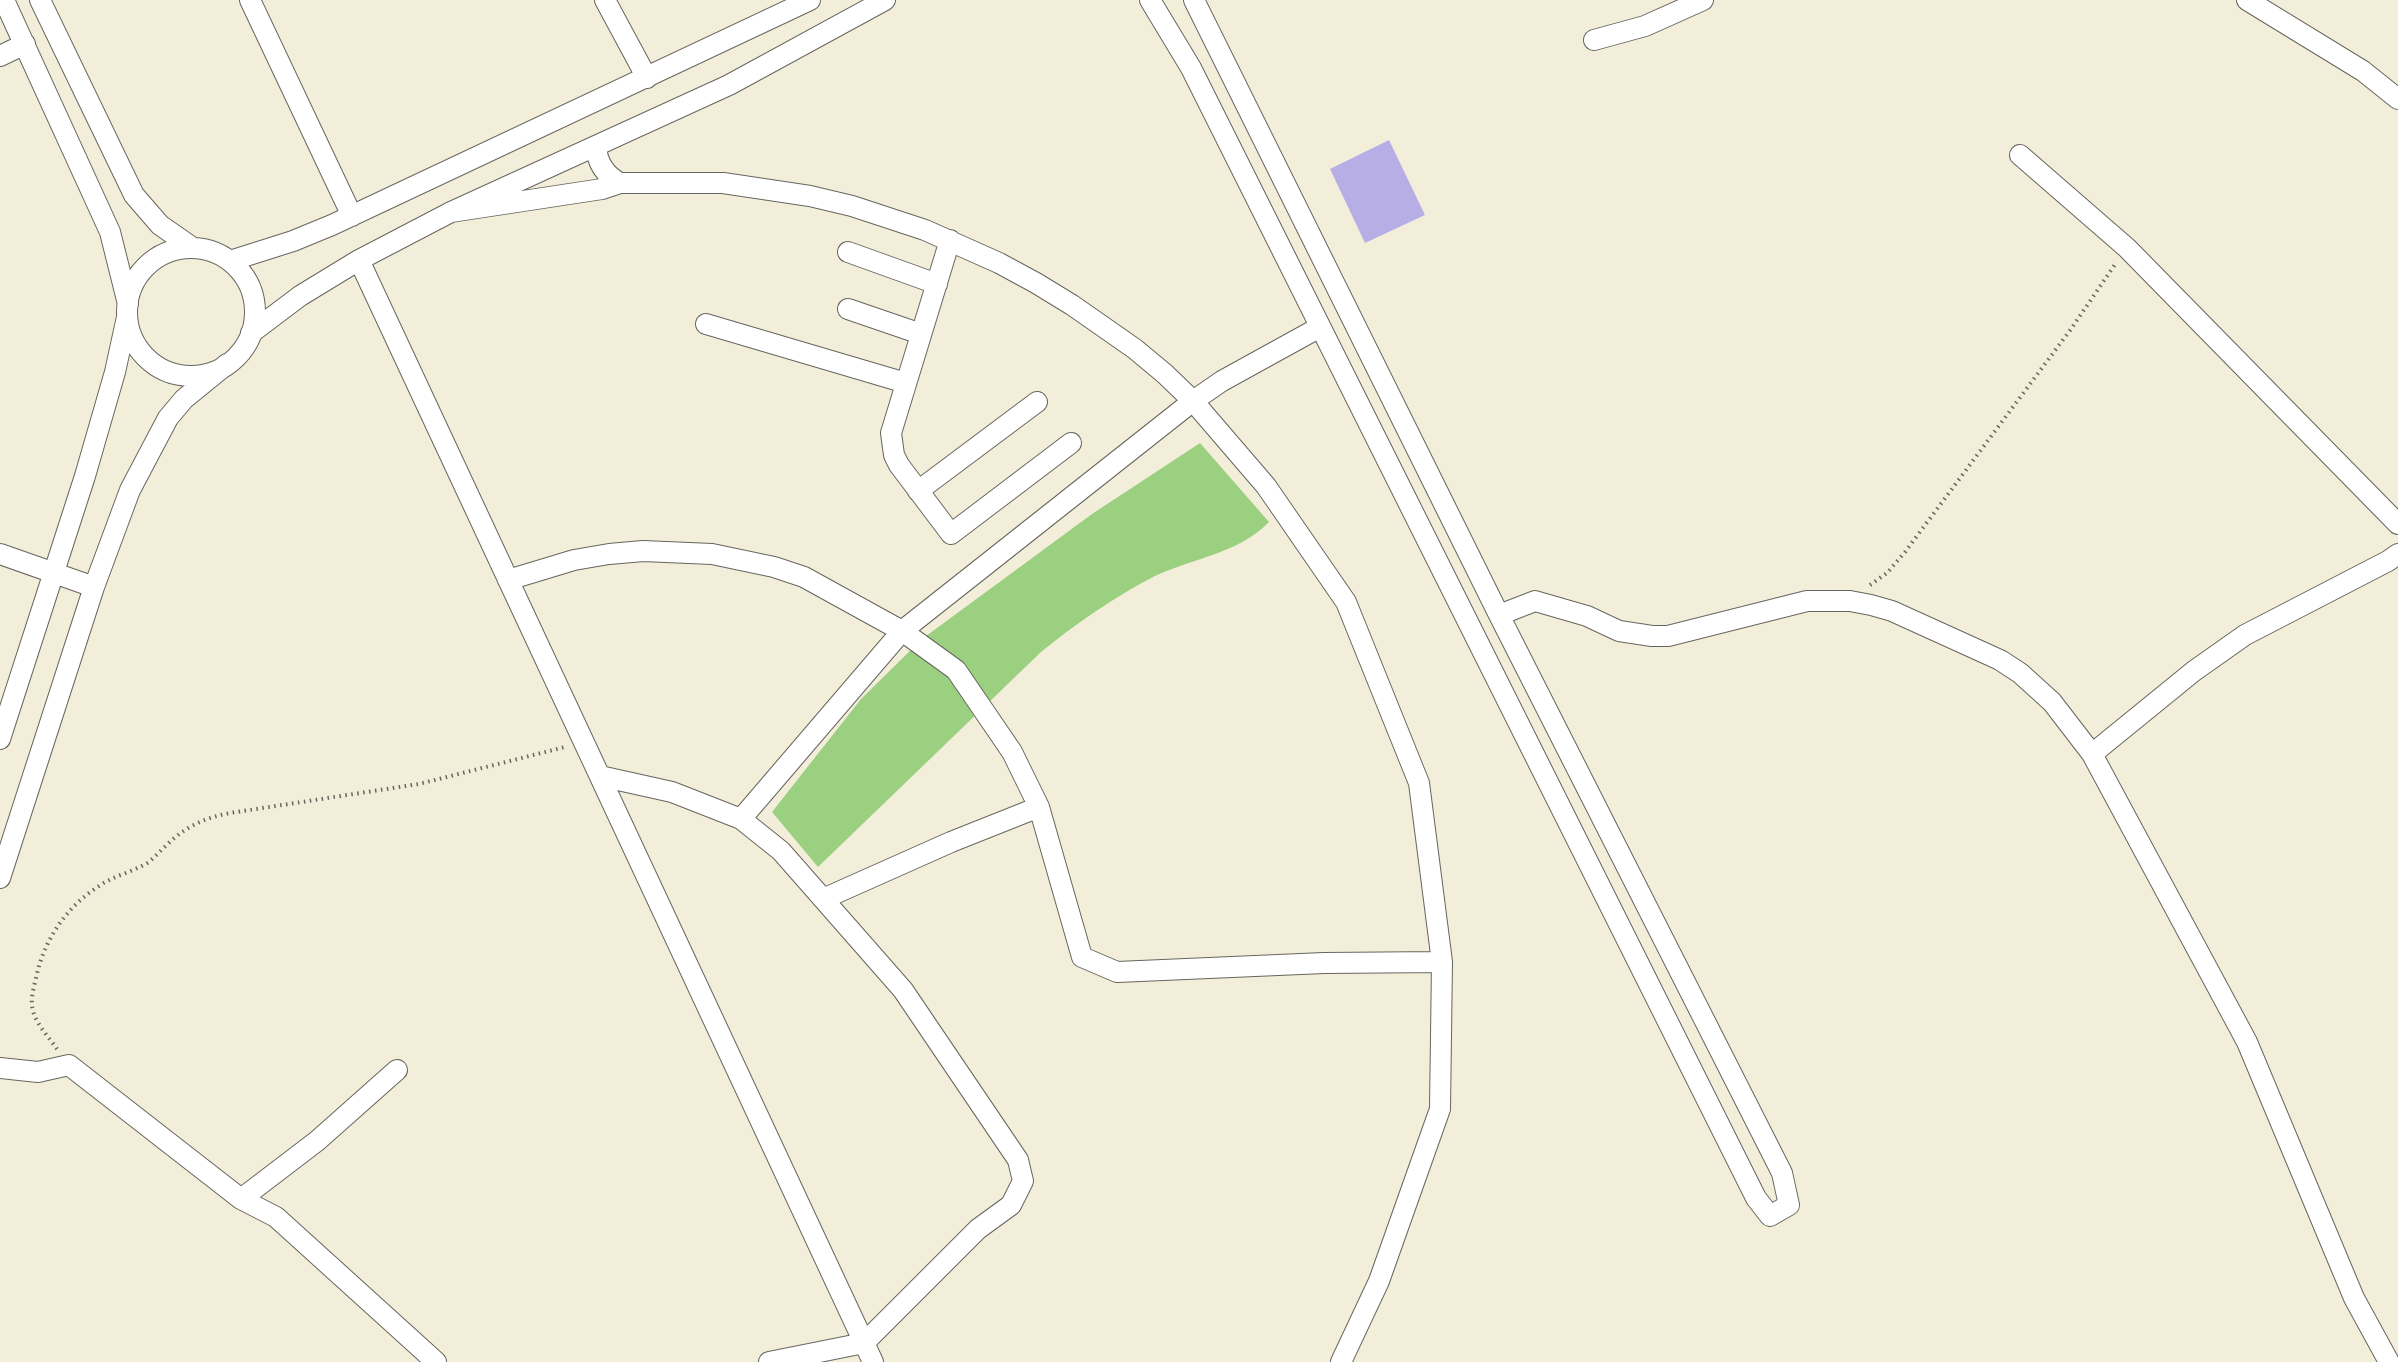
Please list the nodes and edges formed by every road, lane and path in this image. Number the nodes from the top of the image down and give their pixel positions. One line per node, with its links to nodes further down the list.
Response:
1 (4, 0): 12 (street)
2 (40, 0): 22 (street)
3 (250, 0): 20 (street)
4 (604, 0): 14 (street)
5 (810, 0): 14 (street)
6 (885, 0): 16 (street)
7 (1150, 0): 31 (street)
8 (1194, 0): 47 (street)
9 (1703, 0): 11 (street)
10 (2247, 0): 15 (street)
11 (1594, 39)
12 (25, 44): 13 (street); 29 (street)
13 (0, 56)
14 (647, 78): 20 (street)
15 (2398, 99)
16 (596, 146): 18 (street); 19 (street)
17 (2020, 155): 23 (street)
18 (620, 183): 19 (street); 21 (street)
19 (451, 212): 25 (street)
20 (352, 216): 26 (street)
21 (950, 240): 27 (street); 36 (street)
22 (193, 248): 26 (street); 29 (street)
23 (2127, 248): 40 (street); 46 (path)
24 (848, 252): 27 (street)
25 (359, 260): 32 (street); 44 (street)
26 (230, 261): 32 (street)
27 (937, 284): 33 (street)
28 (848, 309): 33 (street)
29 (127, 311): 34 (street); 43 (street)
30 (706, 324): 35 (street)
31 (1320, 327): 36 (street); 47 (street)
32 (251, 333): 34 (street)
33 (921, 334): 35 (street)
34 (227, 364): 45 (street)
35 (906, 383): 39 (street)
36 (1193, 401): 48 (street); 57 (street)
37 (1037, 402): 39 (street)
38 (1071, 443): 39 (street)
39 (918, 491)
40 (2398, 524)
41 (0, 554): 43 (street)
42 (2398, 554): 51 (street)
43 (54, 573): 45 (street); 49 (street)
44 (508, 580): 48 (street); 50 (street)
45 (94, 586): 55 (street)
46 (1850, 601): 47 (street); 51 (street)
47 (1499, 615)
48 (902, 631): 53 (street); 54 (street)
49 (0, 740)
50 (584, 742): 52 (street); 58 (path)
51 (2092, 754): 67 (street)
52 (600, 776): 54 (street); 62 (street)
53 (1039, 807): 56 (street); 57 (street)
54 (741, 819): 56 (street)
55 (0, 878)
56 (823, 899): 62 (street)
57 (1442, 962): 66 (street)
58 (69, 1065): 59 (street); 61 (street)
59 (0, 1068)
60 (397, 1070): 61 (street)
61 (241, 1199): 63 (street)
62 (864, 1343): 64 (street); 65 (street)
63 (436, 1362)
64 (769, 1362)
65 (873, 1362)
66 (1341, 1362)
67 (2390, 1362)

